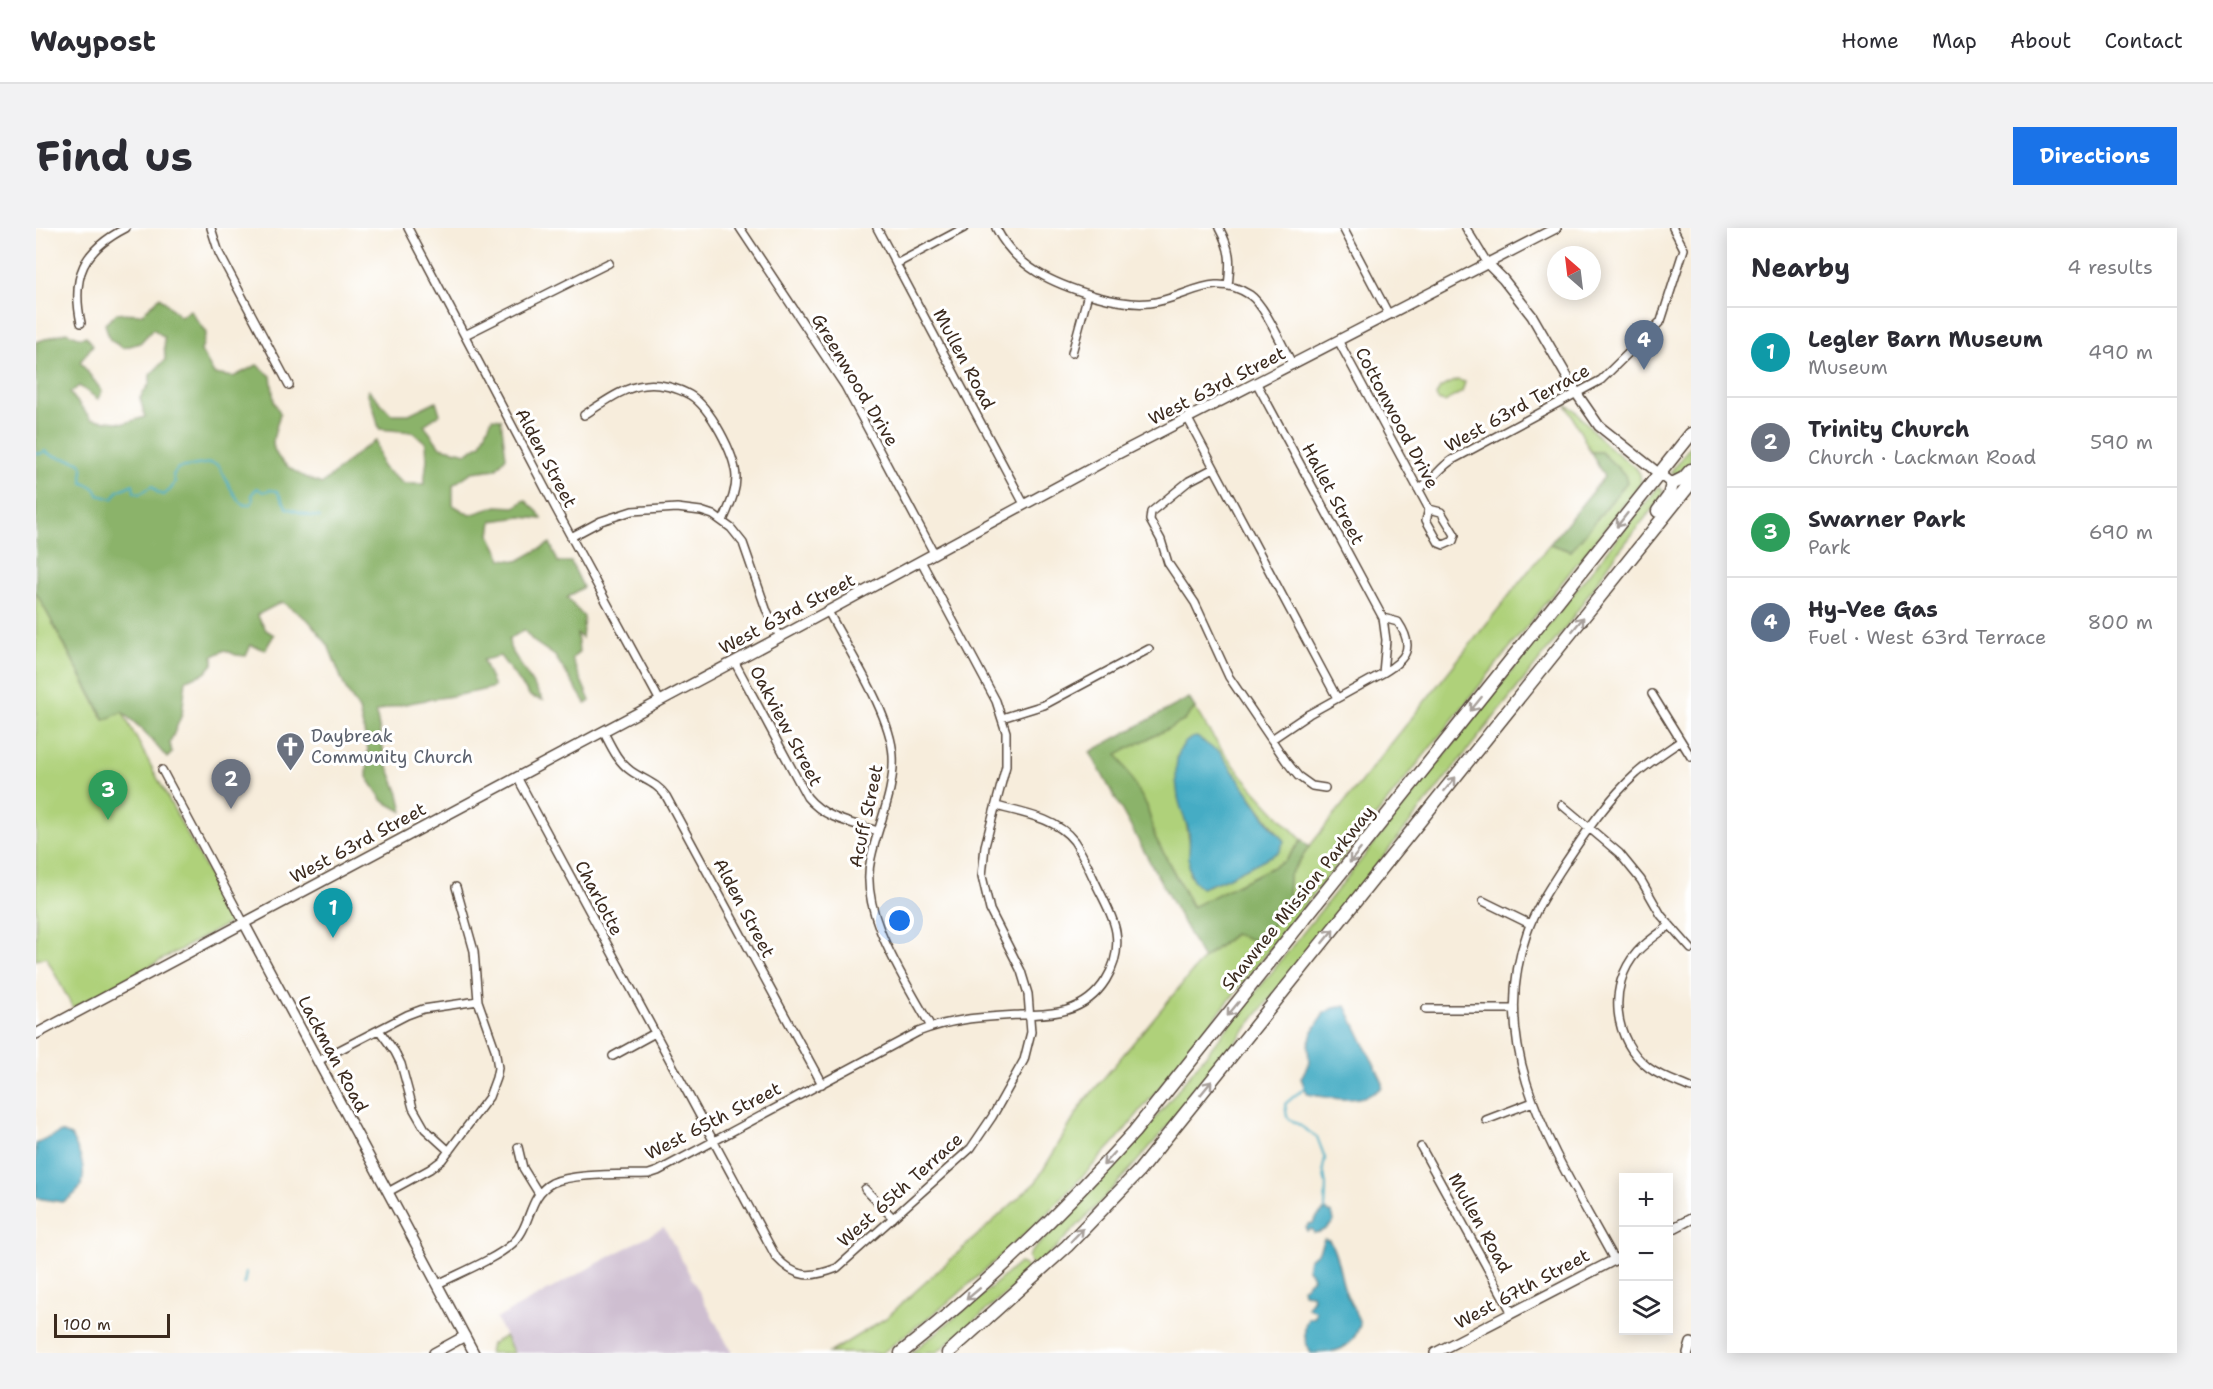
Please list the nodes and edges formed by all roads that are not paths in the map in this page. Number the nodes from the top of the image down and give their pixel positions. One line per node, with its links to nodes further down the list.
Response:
1 (126, 228): 19 (street)
2 (211, 228): 25 (street)
3 (408, 228): 20 (street, Alden Street)
4 (740, 228): 40 (street, Greenwood Drive)
5 (877, 228): 14 (street, Mullen Road)
6 (964, 228): 14 (street)
7 (996, 228): 17 (street)
8 (1219, 228): 16 (street)
9 (1343, 228): 18 (street)
10 (1466, 228): 15 (street)
11 (1556, 228): 15 (street, West 63rd Street)
12 (1673, 228): 26 (street, West 63rd Terrace)
13 (609, 262): 20 (street)
14 (896, 264): 36 (street, Mullen Road)
15 (1488, 264): 18 (street, West 63rd Street); 26 (street)
16 (1228, 286): 17 (street); 23 (street)
17 (1088, 294): 22 (street)
18 (1389, 315): 21 (street, West 63rd Street)
19 (81, 323)
20 (465, 335): 39 (street, Alden Street)
21 (1339, 342): 23 (street, West 63rd Street); 35 (street, Cottonwood Drive)
22 (1072, 353)
23 (1293, 365): 24 (street, West 63rd Street)
24 (1257, 384): 28 (street, West 63rd Street); 44 (street, Hallet Street)
25 (289, 385)
26 (1577, 394): 32 (street); 35 (street, West 63rd Terrace)
27 (584, 415): 38 (street)
28 (1188, 419): 30 (street); 36 (street, West 63rd Street)
29 (1691, 434): 32 (highway, Shawnee Mission Parkway)
30 (1214, 468): 50 (street); 54 (street)
31 (1691, 470): 34 (highway)
32 (1658, 474): 34 (street); 103 (highway, Shawnee Mission Parkway, one-way to 103)
33 (1691, 483): 42 (highway)
34 (1672, 484): 42 (highway)
35 (1418, 489): 37 (street, Cottonwood Drive)
36 (1024, 504): 40 (street, West 63rd Street)
37 (1429, 509): 37 (street, Cottonwood Drive)
38 (723, 521): 39 (street); 45 (street)
39 (571, 537): 51 (street, Alden Street)
40 (934, 553): 41 (street, West 63rd Street)
41 (921, 561): 43 (street, West 63rd Street); 52 (street)
42 (1608, 587): 104 (highway, one-way to 42)
43 (828, 611): 45 (street, West 63rd Street); 63 (street, Acuff Street)
44 (1383, 618): 48 (street, Hallet Street); 48 (street, Hallet Street)
45 (780, 637): 47 (street, West 63rd Street)
46 (1149, 649): 52 (street)
47 (734, 662): 51 (street, West 63rd Street); 63 (street, Oakview Street)
48 (1383, 673): 50 (street, Hallet Street)
49 (1652, 694): 55 (street)
50 (1337, 698): 54 (street, Hallet Street)
51 (660, 701): 53 (street, West 63rd Street)
52 (1002, 718): 61 (street)
53 (603, 731): 58 (street, West 63rd Street); 80 (street, Alden Street)
54 (1272, 739): 59 (street)
55 (1682, 741): 56 (street); 62 (street)
56 (1691, 757)
57 (162, 770): 66 (street, Lackman Road)
58 (517, 777): 66 (street, West 63rd Street); 76 (street, Charlotte)
59 (1325, 788)
60 (1562, 804): 62 (street)
61 (996, 806): 73 (street); 73 (street)
62 (1590, 828): 67 (street); 68 (street)
63 (878, 831): 74 (street, Acuff Street)
64 (456, 887): 70 (street)
65 (1483, 901): 67 (street)
66 (244, 923): 77 (street, West 63rd Street); 79 (street, Lackman Road)
67 (1530, 924): 71 (street)
68 (1669, 926): 69 (street); 81 (street)
69 (1691, 949)
70 (478, 1001): 75 (street); 87 (street)
71 (1513, 1008): 72 (street); 82 (street)
72 (1426, 1009)
73 (1030, 1014): 74 (street, West 65th Street); 91 (street, West 65th Terrace)
74 (931, 1027): 80 (street, West 65th Street)
75 (379, 1030): 79 (street); 87 (street)
76 (655, 1033): 78 (street); 84 (street, Charlotte)
77 (36, 1034)
78 (613, 1056)
79 (318, 1061): 89 (street, Lackman Road)
80 (822, 1084): 84 (street, West 65th Street)
81 (1691, 1088)
82 (1533, 1102): 83 (street); 95 (street)
83 (1486, 1120)
84 (713, 1142): 90 (street, West 65th Street); 96 (street, Charlotte)
85 (518, 1147): 90 (street)
86 (1422, 1147): 98 (street, Mullen Road)
87 (449, 1151): 89 (street)
88 (865, 1190): 91 (street)
89 (388, 1192): 97 (street, Lackman Road)
90 (539, 1194): 97 (street)
91 (893, 1218): 96 (street, West 65th Terrace)
92 (1691, 1219): 93 (street)
93 (1673, 1228)
94 (1619, 1257): 95 (street, West 67th Street)
95 (1614, 1260): 98 (street, West 67th Street)
96 (794, 1272)
97 (438, 1284): 99 (street, Lackman Road)
98 (1512, 1313): 105 (street, West 67th Street)
99 (465, 1336): 101 (street); 102 (street, Lackman Road)
100 (1691, 1343): 106 (street)
101 (434, 1353)
102 (474, 1353)
103 (901, 1353)
104 (948, 1353)
105 (1436, 1353)
106 (1688, 1353)

